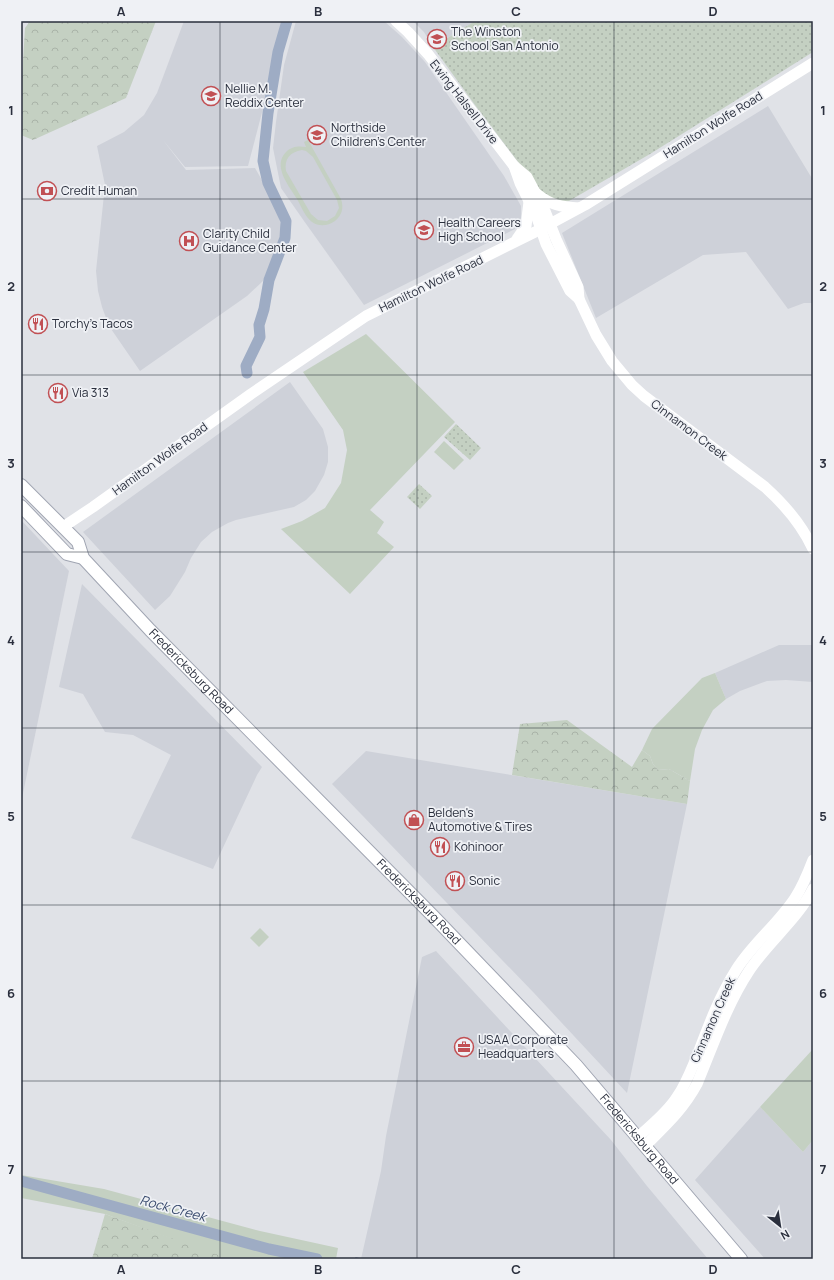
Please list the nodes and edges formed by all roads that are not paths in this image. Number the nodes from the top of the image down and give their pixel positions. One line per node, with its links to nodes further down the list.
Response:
1 (396, 21): 3 (street, Ewing Halsell Drive)
2 (813, 63): 4 (street, Hamilton Wolfe Road)
3 (533, 197): 4 (street); 5 (street, Ewing Halsell Drive); 6 (street)
4 (579, 208): 5 (street, Hamilton Wolfe Road)
5 (545, 227): 6 (street, Hamilton Wolfe Road); 11 (street, Cinnamon Creek)
6 (513, 243): 10 (street, Hamilton Wolfe Road)
7 (21, 485): 10 (main road, Fredericksburg Road)
8 (21, 506): 9 (main road, Fredericksburg Road)
9 (41, 527): 10 (main road); 12 (main road, Fredericksburg Road)
10 (63, 527): 12 (main road, Fredericksburg Road)
11 (813, 549)
12 (83, 558): 15 (main road, Fredericksburg Road)
13 (813, 860): 15 (street, Cinnamon Creek)
14 (813, 889): 15 (street, Cinnamon Creek)
15 (641, 1142): 16 (main road, Fredericksburg Road)
16 (741, 1259)

